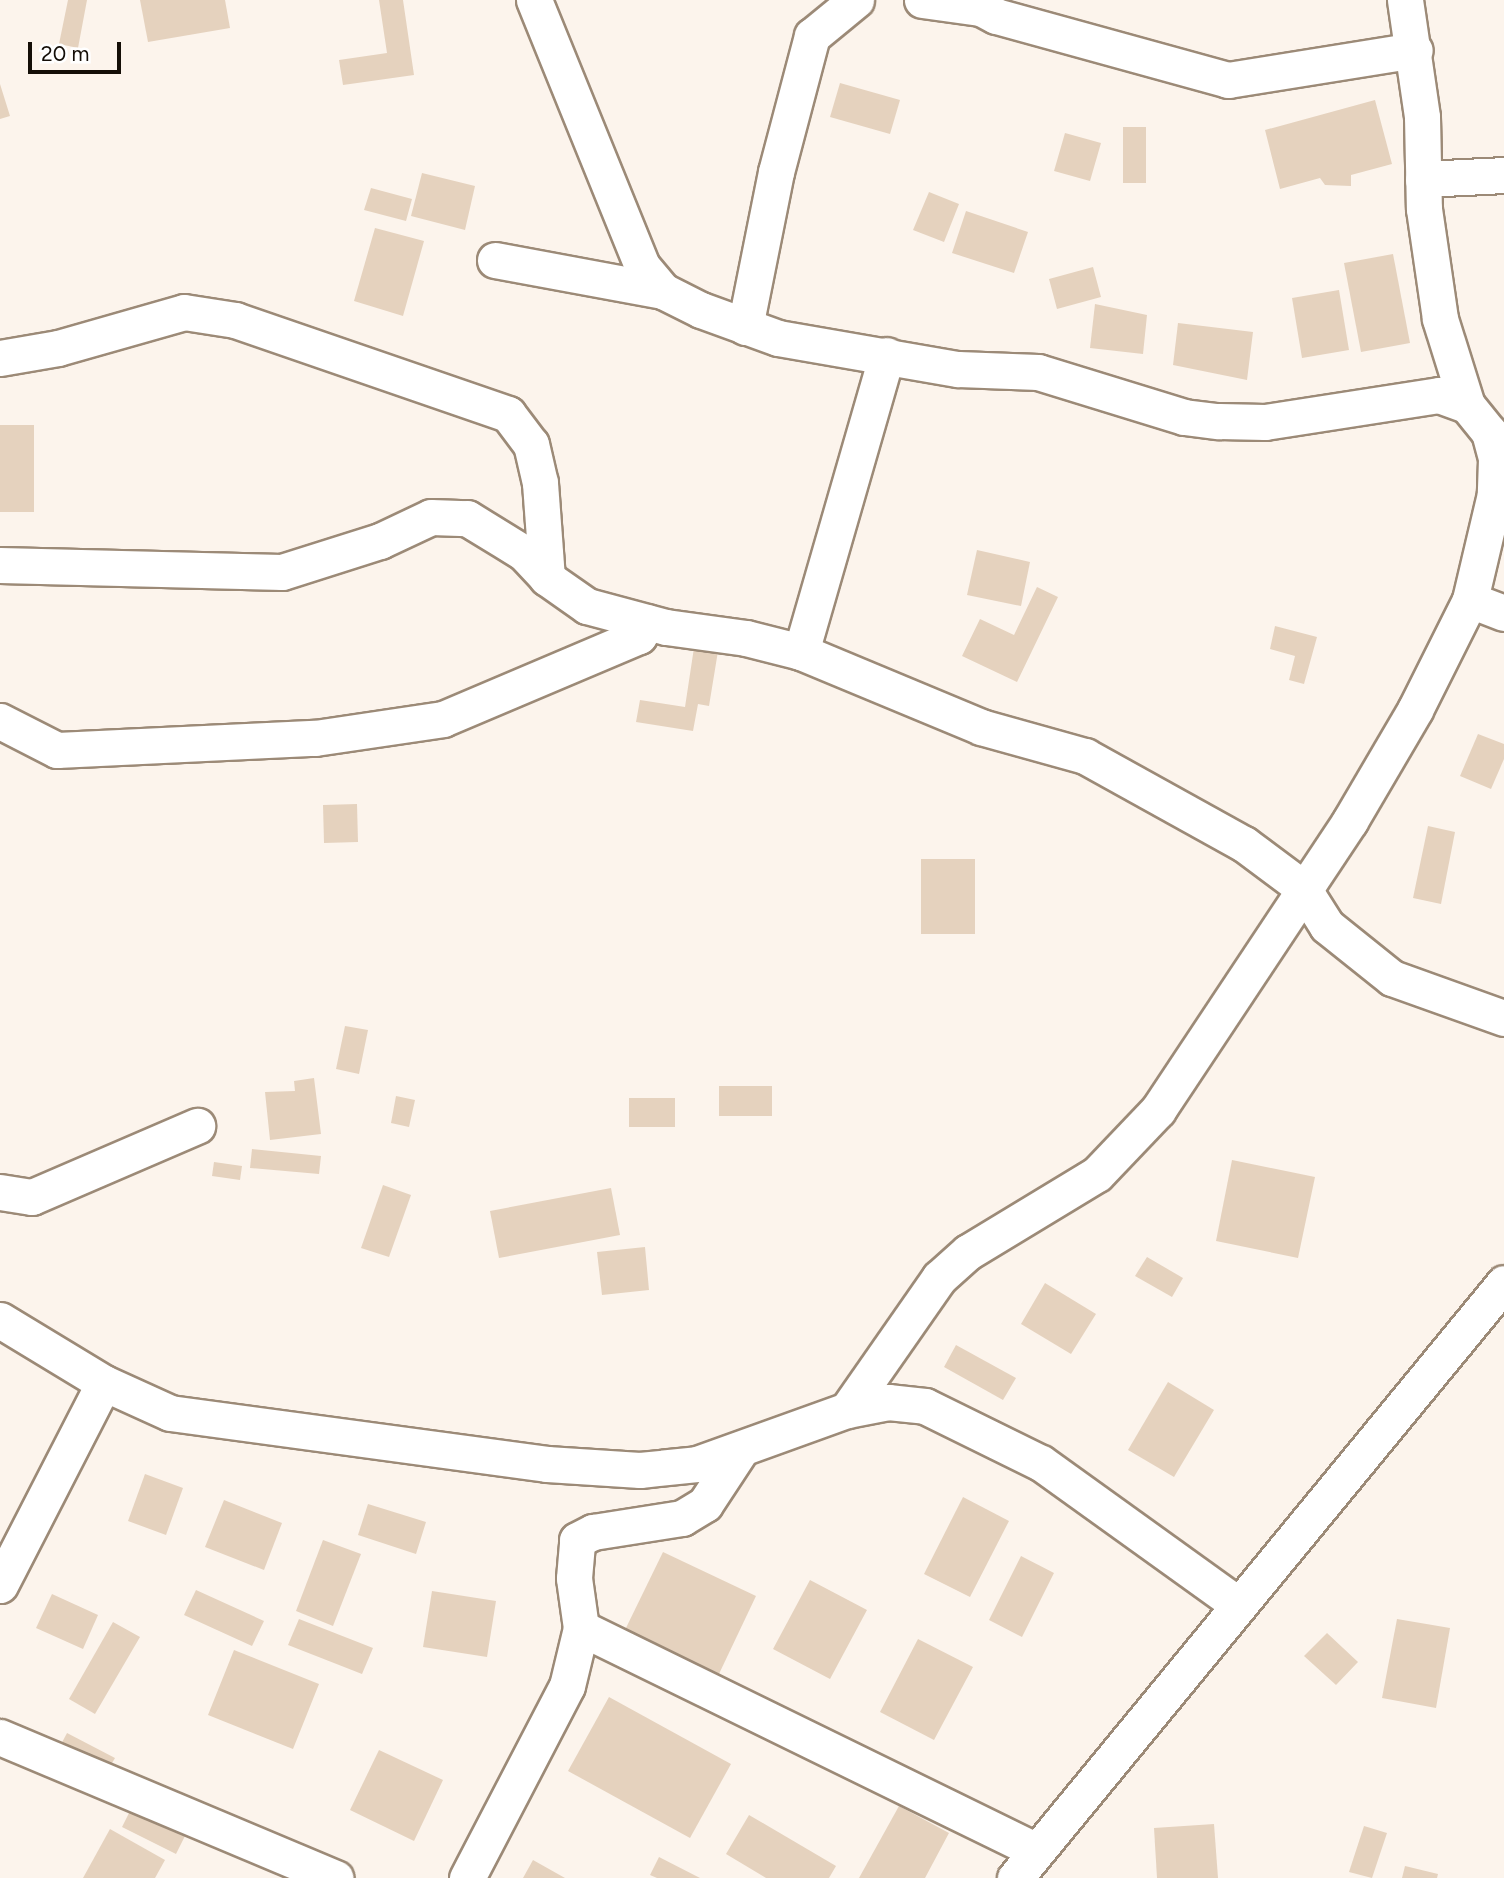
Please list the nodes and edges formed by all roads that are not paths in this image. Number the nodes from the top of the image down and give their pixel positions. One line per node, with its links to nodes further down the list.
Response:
1 (534, 0): 9 (street)
2 (856, 0): 10 (street)
3 (922, 0): 5 (street)
4 (1405, 0): 5 (street)
5 (1415, 50): 7 (street)
6 (1504, 175): 7 (street)
7 (1423, 178): 13 (street)
8 (495, 260): 9 (street)
9 (663, 291): 10 (street)
10 (745, 327): 11 (street)
11 (887, 355): 13 (street); 19 (street)
12 (0, 358): 15 (street)
13 (1467, 405): 16 (street)
14 (0, 565): 15 (street)
15 (547, 578): 18 (street)
16 (1470, 600): 17 (street); 21 (street)
17 (1504, 613)
18 (647, 622): 19 (street); 20 (street)
19 (801, 652): 21 (street)
20 (0, 721)
21 (1303, 888): 22 (street); 28 (street)
22 (1504, 1018)
23 (197, 1126): 24 (street)
24 (0, 1192)
25 (1504, 1283): 31 (street)
26 (0, 1320): 27 (street)
27 (104, 1383): 29 (street); 30 (street)
28 (848, 1409): 29 (street); 31 (street)
29 (740, 1451): 32 (street)
30 (0, 1585)
31 (1237, 1604): 34 (street)
32 (581, 1628): 34 (street); 36 (street)
33 (0, 1737): 35 (street)
34 (1035, 1850): 37 (street)
35 (336, 1878)
36 (467, 1878)
37 (1015, 1878)

